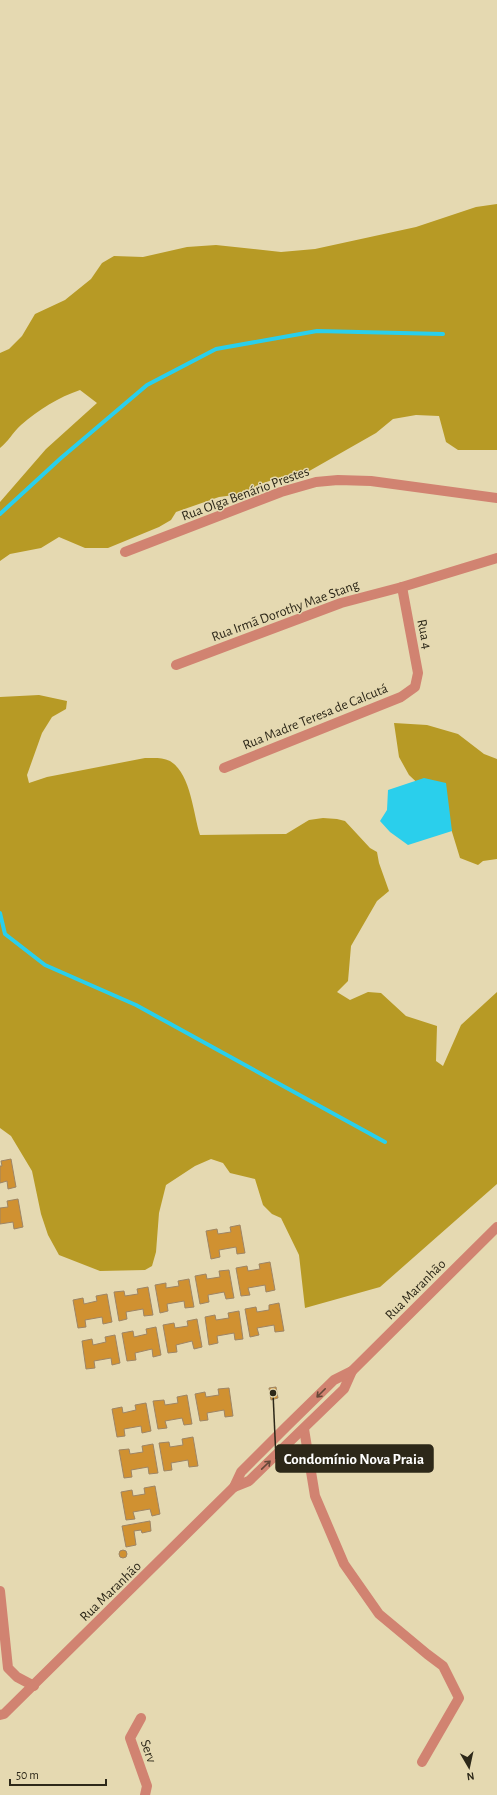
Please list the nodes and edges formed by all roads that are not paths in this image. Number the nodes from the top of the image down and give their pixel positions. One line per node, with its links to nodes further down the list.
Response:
1 (497, 498): 2 (street, Rua Olga Benário Prestes)
2 (124, 552)
3 (497, 558): 4 (street, Rua Irmã Dorothy Mae Stang)
4 (402, 587): 5 (street, Rua Irmã Dorothy Mae Stang); 6 (street, Rua 4)
5 (176, 665)
6 (414, 687): 7 (street, Rua Madre Teresa de Calcutá)
7 (224, 768)
8 (497, 1227): 9 (street, Rua Maranhão)
9 (352, 1371): 10 (street, Rua Maranhão, one-way to 10); 11 (street, Rua Maranhão)
10 (286, 1427): 12 (street); 13 (street, Rua Maranhão)
11 (304, 1428): 12 (street, Rua Maranhão); 19 (street)
12 (296, 1436): 13 (street, Rua Maranhão, one-way to 12)
13 (234, 1487): 15 (street, Rua Maranhão)
14 (0, 1590): 15 (street)
15 (34, 1686): 16 (street, Rua Maranhão)
16 (2, 1714): 18 (street, Rua Maranhão)
17 (141, 1718): 20 (street, Serv)
18 (0, 1725)
19 (422, 1762)
20 (145, 1795)

